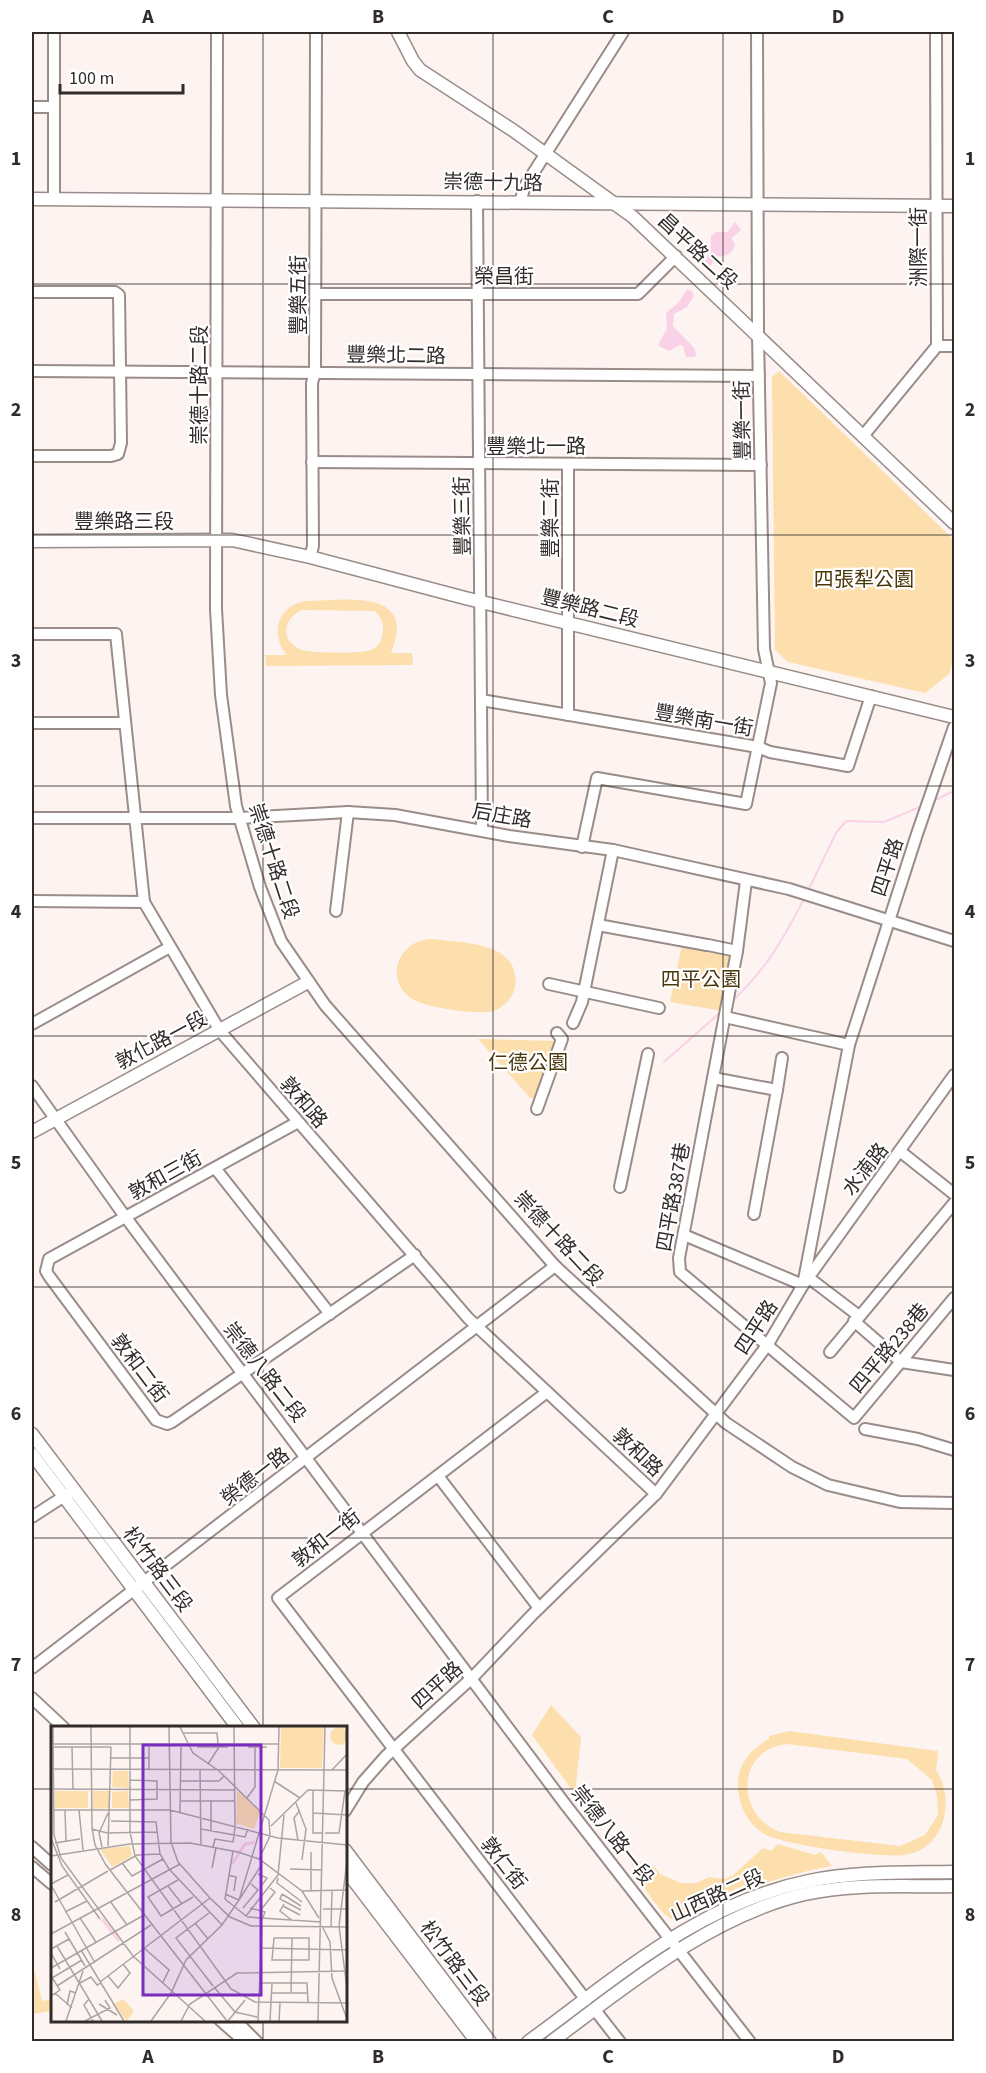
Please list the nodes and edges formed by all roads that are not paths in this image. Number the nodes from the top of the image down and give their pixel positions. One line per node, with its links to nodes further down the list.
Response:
1 (54, 32): 9 (street)
2 (218, 32): 13 (street, 崇德十路二段)
3 (316, 32): 14 (street, 豐樂五街)
4 (398, 32): 10 (street, 昌平路二段)
5 (623, 32): 10 (street)
6 (757, 32): 18 (street, 豐樂一街)
7 (936, 32): 19 (street, 洲際一街)
8 (32, 107): 9 (street)
9 (54, 107): 12 (street)
10 (546, 153): 16 (street); 17 (street, 昌平路二段)
11 (32, 199): 12 (street, 崇德十九路)
12 (54, 200): 13 (street, 崇德十九路)
13 (218, 200): 14 (street, 崇德十九路); 30 (street, 崇德十路二段)
14 (316, 201): 15 (street, 崇德十九路); 23 (street, 豐樂五街)
15 (477, 201): 16 (street, 崇德十九路); 24 (street, 豐樂三街)
16 (520, 202): 17 (street, 崇德十九路)
17 (613, 203): 18 (street, 崇德十九路); 21 (street, 昌平路二段)
18 (758, 204): 19 (street, 崇德十九路); 25 (street, 豐樂一街)
19 (936, 206): 20 (street, 崇德十九路); 26 (street, 洲際一街)
20 (954, 206)
21 (676, 256): 24 (street, 榮昌街); 25 (street, 昌平路二段)
22 (32, 292): 29 (street)
23 (316, 294): 24 (street, 榮昌街); 31 (street, 豐樂五街)
24 (477, 295): 32 (street, 豐樂三街)
25 (758, 335): 33 (street, 豐樂一街); 34 (street, 昌平路二段)
26 (937, 346): 27 (street); 34 (street)
27 (954, 346)
28 (32, 371): 29 (street, 豐樂北二路)
29 (120, 371): 30 (street, 豐樂北二路); 35 (street)
30 (217, 371): 31 (street, 豐樂北二路); 42 (street, 崇德十路二段)
31 (315, 372): 32 (street, 豐樂北二路); 36 (street, 豐樂五街)
32 (479, 375): 33 (street, 豐樂北二路); 37 (street, 豐樂三街)
33 (759, 376): 39 (street, 豐樂一街)
34 (863, 436): 40 (street, 昌平路二段)
35 (32, 456)
36 (312, 462): 37 (street, 豐樂北一路); 43 (street, 豐樂五街)
37 (479, 464): 38 (street, 豐樂北一路); 44 (street, 豐樂三街)
38 (568, 464): 39 (street, 豐樂北一路); 45 (street, 豐樂二街)
39 (760, 465): 47 (street, 豐樂一街)
40 (954, 523)
41 (32, 541): 42 (street, 豐樂路三段)
42 (217, 541): 43 (street, 豐樂路二段); 59 (street, 崇德十路二段)
43 (310, 557): 44 (street, 豐樂路二段)
44 (481, 601): 45 (street, 豐樂路二段); 49 (street, 豐樂三街)
45 (568, 623): 47 (street, 豐樂路二段); 50 (street, 豐樂二街)
46 (32, 634): 53 (street, 敦和路)
47 (767, 670): 48 (street, 豐樂路二段); 55 (street, 豐樂一街)
48 (871, 696): 51 (street, 豐樂路二段); 55 (street, 豐樂南一街)
49 (481, 700): 50 (street, 豐樂南一街); 60 (street, 豐樂三街)
50 (568, 715): 55 (street, 豐樂南一街)
51 (954, 717)
52 (32, 723): 53 (street)
53 (123, 723): 58 (street, 敦和路)
54 (954, 727): 67 (street, 四平路)
55 (758, 747): 61 (street, 豐樂一街)
56 (348, 812): 59 (street, 后庄路); 60 (street, 后庄路); 66 (street)
57 (32, 818): 58 (street, 后庄路)
58 (134, 818): 59 (street, 后庄路); 65 (street, 敦和路)
59 (240, 818): 72 (street, 崇德十路二段)
60 (483, 830): 61 (street, 后庄路)
61 (582, 847): 62 (street, 后庄路)
62 (613, 850): 63 (street, 后庄路); 68 (street)
63 (747, 881): 67 (street, 后庄路); 71 (street, 四平路387巷)
64 (32, 901): 65 (street)
65 (144, 902): 70 (street, 敦和路)
66 (336, 911)
67 (888, 921): 69 (street, 后庄路); 81 (street, 四平路)
68 (598, 925): 71 (street); 74 (street)
69 (954, 941)
70 (170, 947): 78 (street); 79 (street, 敦和路)
71 (737, 951): 76 (street, 四平路387巷)
72 (308, 982): 79 (street, 敦化路一段); 102 (street, 崇德十路二段)
73 (549, 984): 74 (street)
74 (584, 991): 75 (street); 77 (street)
75 (659, 1008)
76 (725, 1017): 81 (street); 85 (street, 四平路387巷)
77 (573, 1023)
78 (32, 1024)
79 (220, 1031): 89 (street, 敦化路一段); 90 (street, 敦和路)
80 (556, 1033): 88 (street)
81 (849, 1045): 103 (street, 四平路)
82 (648, 1054): 94 (street)
83 (782, 1058): 87 (street)
84 (954, 1075): 92 (street, 水湳路)
85 (713, 1078): 87 (street); 99 (street, 四平路387巷)
86 (32, 1086): 89 (street, 崇德八路二段)
87 (777, 1090): 97 (street)
88 (537, 1109)
89 (54, 1119): 91 (street, 敦化路一段); 98 (street, 崇德八路二段)
90 (297, 1122): 93 (street, 敦和三街); 100 (street, 敦和路)
91 (32, 1131)
92 (901, 1152): 95 (street); 103 (street, 水湳路)
93 (215, 1168): 98 (street, 敦和三街); 105 (street)
94 (620, 1187)
95 (954, 1194)
96 (954, 1203): 106 (street)
97 (754, 1214)
98 (126, 1218): 101 (street, 敦和三街); 112 (street, 崇德八路二段)
99 (684, 1235): 103 (street); 108 (street, 四平路387巷)
100 (415, 1256): 105 (street, 敦和二街); 107 (street, 敦和路)
101 (49, 1259): 112 (street, 敦和二街)
102 (555, 1266): 107 (street, 榮德一路); 114 (street, 崇德十路二段)
103 (806, 1281): 106 (street); 108 (street, 四平路)
104 (954, 1298): 110 (street, 四平路238巷)
105 (330, 1314): 112 (street, 敦和二街)
106 (856, 1319): 109 (street); 110 (street)
107 (477, 1326): 113 (street, 敦和路); 119 (street, 榮德一路)
108 (768, 1344): 110 (street, 四平路238巷); 114 (street, 四平路)
109 (830, 1352)
110 (901, 1362): 111 (street)
111 (954, 1370)
112 (242, 1373): 119 (street, 崇德八路二段)
113 (547, 1392): 120 (street, 敦和一街); 122 (street, 敦和路)
114 (717, 1416): 122 (street, 四平路); 123 (street, 崇德十路二段)
115 (865, 1429): 117 (street)
116 (32, 1434): 121 (street, 松竹路三段)
117 (954, 1450)
118 (32, 1454): 121 (street, 松竹路三段)
119 (308, 1457): 125 (street, 崇德八路二段); 126 (street, 榮德一路)
120 (438, 1476): 125 (street, 敦和一街); 127 (street)
121 (68, 1493): 124 (street); 126 (street, 松竹路三段)
122 (657, 1494): 127 (street, 四平路)
123 (954, 1503)
124 (32, 1518)
125 (363, 1532): 129 (street, 崇德八路二段); 134 (street, 敦和一街)
126 (140, 1587): 128 (street, 榮德一路); 132 (street, 松竹路三段); 133 (street, 松竹路三段)
127 (539, 1608): 129 (street, 四平路)
128 (32, 1668)
129 (473, 1677): 134 (street, 四平路); 144 (street, 崇德八路一段)
130 (32, 1698): 131 (street)
131 (62, 1726)
132 (237, 1726)
133 (252, 1726)
134 (393, 1750): 135 (street, 四平路); 146 (street, 敦仁街)
135 (346, 1809)
136 (32, 1846): 138 (street)
137 (346, 1851): 151 (street, 松竹路三段)
138 (51, 1863)
139 (32, 1867): 142 (street)
140 (346, 1870): 150 (street, 松竹路三段)
141 (954, 1872): 144 (street, 山西路二段)
142 (51, 1883)
143 (954, 1886): 145 (street, 山西路二段)
144 (670, 1937): 145 (street, 崇德八路一段); 146 (street, 山西路二段)
145 (679, 1950): 146 (street, 山西路二段); 155 (street, 崇德八路一段)
146 (590, 2005): 152 (street, 山西路二段); 153 (street, 山西路二段); 154 (street, 敦仁街)
147 (223, 2022): 148 (street)
148 (244, 2034): 149 (street)
149 (257, 2042)
150 (477, 2042)
151 (490, 2042)
152 (528, 2042)
153 (551, 2042)
154 (620, 2042)
155 (750, 2042)

